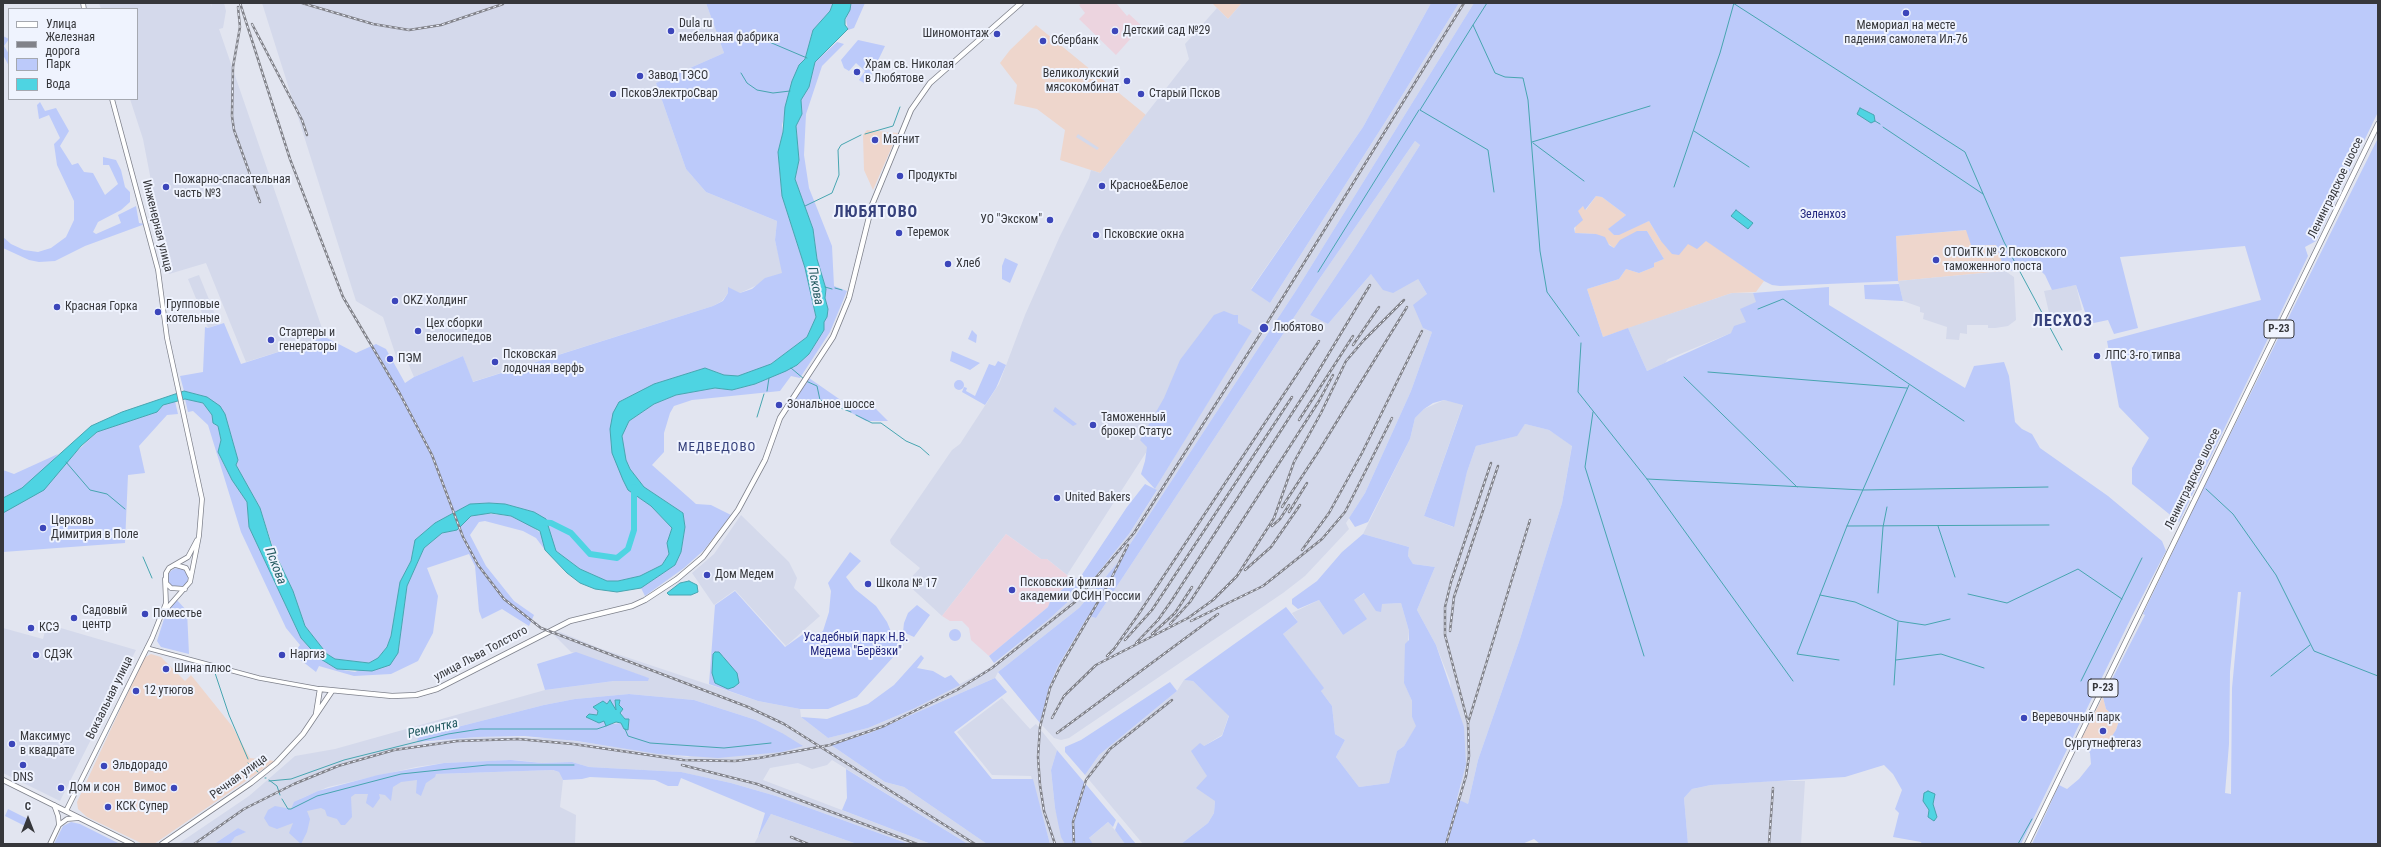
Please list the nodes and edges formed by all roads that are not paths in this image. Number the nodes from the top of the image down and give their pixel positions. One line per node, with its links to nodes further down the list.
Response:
1 (1021, 3): 12 (main road, улица Льва Толстого)
2 (112, 100): 4 (main road, Инженерная улица)
3 (2378, 124): 22 (main road, Ленинградское шоссе / Р-23)
4 (199, 536): 5 (main road); 7 (main road, Инженерная улица)
5 (174, 565): 6 (main road); 7 (main road)
6 (165, 579): 8 (main road); 9 (main road, Вокзальная улица)
7 (190, 579): 8 (main road)
8 (185, 589): 9 (main road, Вокзальная улица)
9 (161, 615): 10 (main road, Вокзальная улица)
10 (147, 648): 11 (street, улица Льва Толстого); 16 (main road, Вокзальная улица)
11 (320, 689): 12 (main road, улица Льва Толстого); 13 (main road)
12 (332, 691): 13 (main road, Речная улица)
13 (316, 714): 21 (main road, Речная улица)
14 (3, 780): 15 (main road)
15 (54, 805): 16 (main road); 18 (main road)
16 (66, 811): 17 (main road)
17 (79, 818): 18 (main road); 19 (main road)
18 (59, 825): 20 (main road)
19 (130, 843)
20 (50, 844)
21 (162, 844)
22 (2027, 844)

